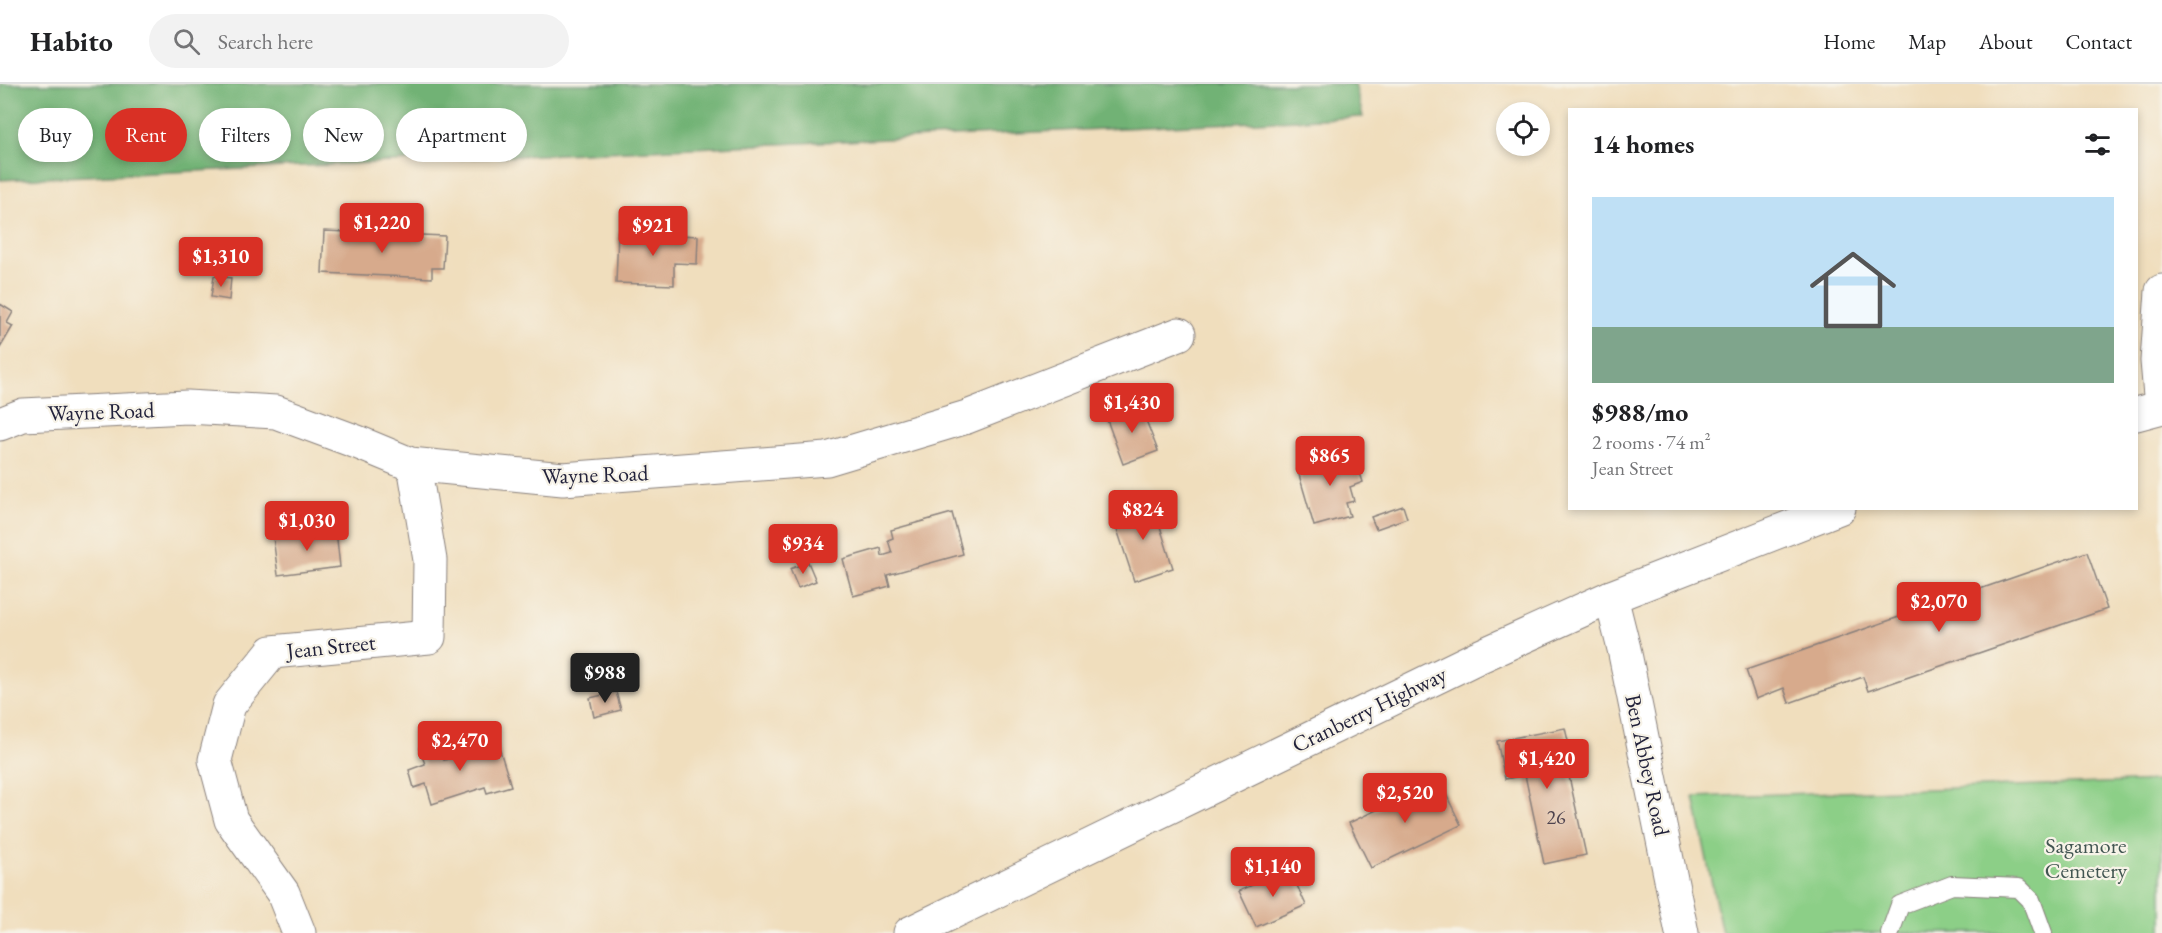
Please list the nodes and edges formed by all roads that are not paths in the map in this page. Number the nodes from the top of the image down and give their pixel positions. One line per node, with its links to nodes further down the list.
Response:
1 (2162, 291): 3 (street)
2 (1179, 334): 5 (street, Wayne Road)
3 (2153, 409)
4 (0, 424): 5 (street, Wayne Road)
5 (414, 465): 8 (street, Jean Street)
6 (1834, 510): 7 (street, Cranberry Highway)
7 (1611, 597): 9 (street, Cranberry Highway); 10 (street, Ben Abbey Road)
8 (299, 933)
9 (910, 933)
10 (1682, 933)
11 (1890, 933): 12 (lane)
12 (2043, 933)

